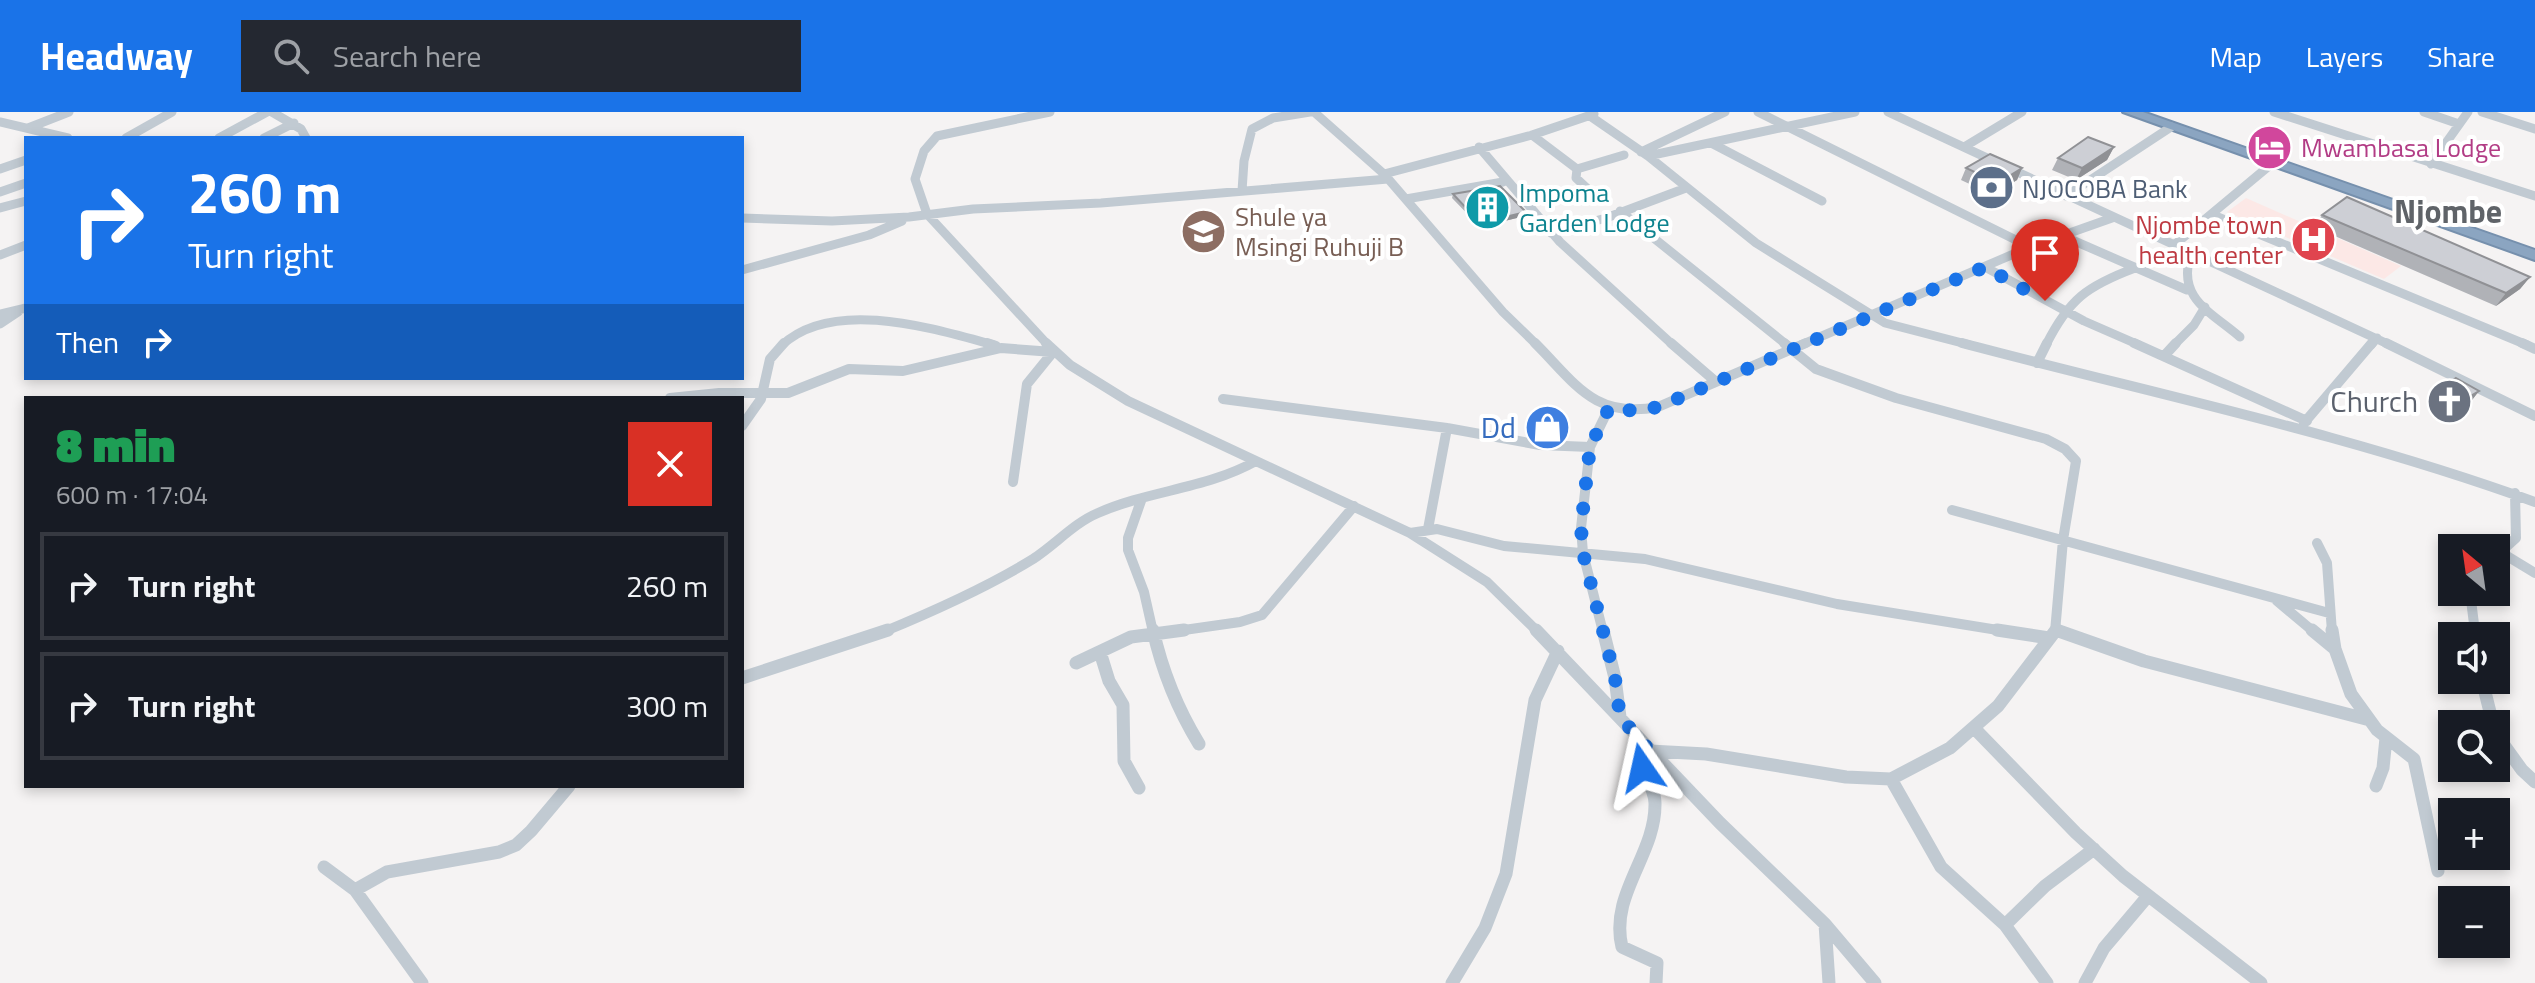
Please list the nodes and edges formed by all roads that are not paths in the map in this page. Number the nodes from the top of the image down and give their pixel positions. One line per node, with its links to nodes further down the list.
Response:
1 (69, 112): 21 (street)
2 (172, 112): 26 (street)
3 (270, 112): 18 (street); 27 (street)
4 (1050, 112): 54 (street)
5 (1312, 112): 40 (street); 45 (street)
6 (1725, 112): 33 (street)
7 (1758, 112): 22 (street)
8 (1855, 112): 22 (street)
9 (1888, 112): 32 (street)
10 (2130, 112): 20 (highway)
11 (2274, 112): 37 (street)
12 (2424, 112): 19 (street)
13 (2468, 112): 19 (street)
14 (2482, 112): 23 (street)
15 (2015, 113): 32 (street)
16 (1594, 114): 24 (street); 33 (street)
17 (0, 123): 21 (street)
18 (294, 123): 28 (street); 29 (street)
19 (2459, 124): 37 (street)
20 (2171, 127): 36 (highway); 47 (street)
21 (28, 128): 25 (street)
22 (1789, 128): 30 (street); 63 (street)
23 (2535, 129)
24 (1532, 135): 31 (street); 39 (street)
25 (60, 136)
26 (130, 136)
27 (223, 136)
28 (268, 136)
29 (304, 136)
30 (1713, 144): 33 (street); 50 (street)
31 (1479, 147): 40 (street); 41 (street)
32 (1964, 147): 47 (street)
33 (1644, 154): 43 (street)
34 (1624, 155): 39 (street)
35 (24, 161): 38 (street)
36 (2275, 161): 55 (street); 66 (highway)
37 (2431, 164): 48 (street)
38 (0, 169)
39 (1577, 169): 44 (street)
40 (1386, 176): 45 (street); 49 (street)
41 (1503, 182): 49 (street); 59 (street)
42 (24, 184): 46 (street)
43 (1686, 188): 53 (street); 75 (street)
44 (1589, 190)
45 (1242, 191): 54 (street)
46 (0, 192)
47 (2066, 196): 58 (street)
48 (2535, 196)
49 (1406, 199): 89 (street)
50 (1822, 201)
51 (24, 202): 52 (street)
52 (0, 208)
53 (1620, 211): 59 (street); 81 (street)
54 (927, 214): 56 (street); 82 (street)
55 (2213, 215): 62 (street); 80 (street)
56 (909, 217): 57 (street); 69 (street)
57 (744, 218)
58 (2112, 218): 60 (street); 62 (street)
59 (1551, 233): 85 (street)
60 (2063, 236): 63 (street); 68 (street)
61 (24, 246): 65 (street)
62 (2173, 246): 64 (street)
63 (2030, 247): 67 (street)
64 (2191, 254): 70 (street); 78 (street)
65 (0, 255)
66 (2535, 255)
67 (1985, 267): 73 (street); 75 (street)
68 (2135, 268): 70 (street); 73 (street)
69 (744, 269)
70 (2187, 290): 71 (street)
71 (2205, 307): 77 (street); 83 (street)
72 (24, 308): 74 (street); 76 (street)
73 (2064, 312): 83 (street); 84 (street)
74 (0, 314)
75 (1870, 315): 81 (street); 84 (street)
76 (0, 324)
77 (2240, 337)
78 (2377, 338): 90 (street); 92 (street)
79 (1001, 348): 82 (street); 86 (street); 86 (street)
80 (2535, 349)
81 (1790, 350): 85 (street); 104 (street)
82 (1053, 352): 95 (street); 96 (street)
83 (2165, 355): 92 (street)
84 (2037, 363): 92 (street)
85 (1715, 381): 89 (street)
86 (762, 395): 87 (street); 91 (street)
87 (690, 396)
88 (1223, 399): 93 (street)
89 (1609, 408): 94 (street)
90 (2535, 416)
91 (744, 423)
92 (2304, 424): 97 (street)
93 (1447, 428): 94 (street); 102 (street)
94 (1590, 447): 107 (street)
95 (1256, 461): 98 (street); 100 (street)
96 (1013, 482)
97 (2515, 493): 99 (street); 106 (street)
98 (1142, 498): 113 (street); 118 (street)
99 (2535, 502)
100 (1354, 506): 103 (street); 113 (street)
101 (1952, 510): 104 (street)
102 (1428, 529): 103 (street); 107 (street)
103 (1410, 533): 115 (street)
104 (2063, 540): 110 (street); 112 (street)
105 (2317, 543): 111 (street)
106 (2510, 544)
107 (1583, 553): 112 (street); 119 (street)
108 (2510, 560): 109 (street)
109 (2535, 573)
110 (2260, 592): 111 (street); 114 (street)
111 (2329, 613): 114 (street)
112 (2052, 634): 120 (street); 121 (street)
113 (1152, 635): 116 (street); 123 (street)
114 (2335, 649): 120 (street)
115 (1558, 651): 119 (street); 139 (street)
116 (1100, 652): 117 (street); 130 (street)
117 (1076, 663)
118 (744, 677)
119 (1620, 717): 124 (street)
120 (2367, 719): 122 (street)
121 (1974, 728): 126 (street); 131 (street)
122 (2386, 738): 128 (street); 133 (street)
123 (1199, 744)
124 (1650, 751): 126 (street); 136 (street); 140 (street)
125 (2510, 753): 127 (street)
126 (1891, 779): 137 (street)
127 (2535, 782)
128 (2376, 786)
129 (567, 788): 134 (street)
130 (1139, 788)
131 (2094, 849): 135 (street); 137 (street)
132 (324, 867): 134 (street)
133 (2438, 871)
134 (355, 890): 138 (street)
135 (2148, 896): 144 (street); 145 (street)
136 (1825, 924): 141 (street); 142 (street)
137 (2005, 925): 143 (street)
138 (422, 983)
139 (1452, 983)
140 (1656, 983)
141 (1829, 983)
142 (1875, 983)
143 (2047, 983)
144 (2085, 983)
145 (2261, 983)

